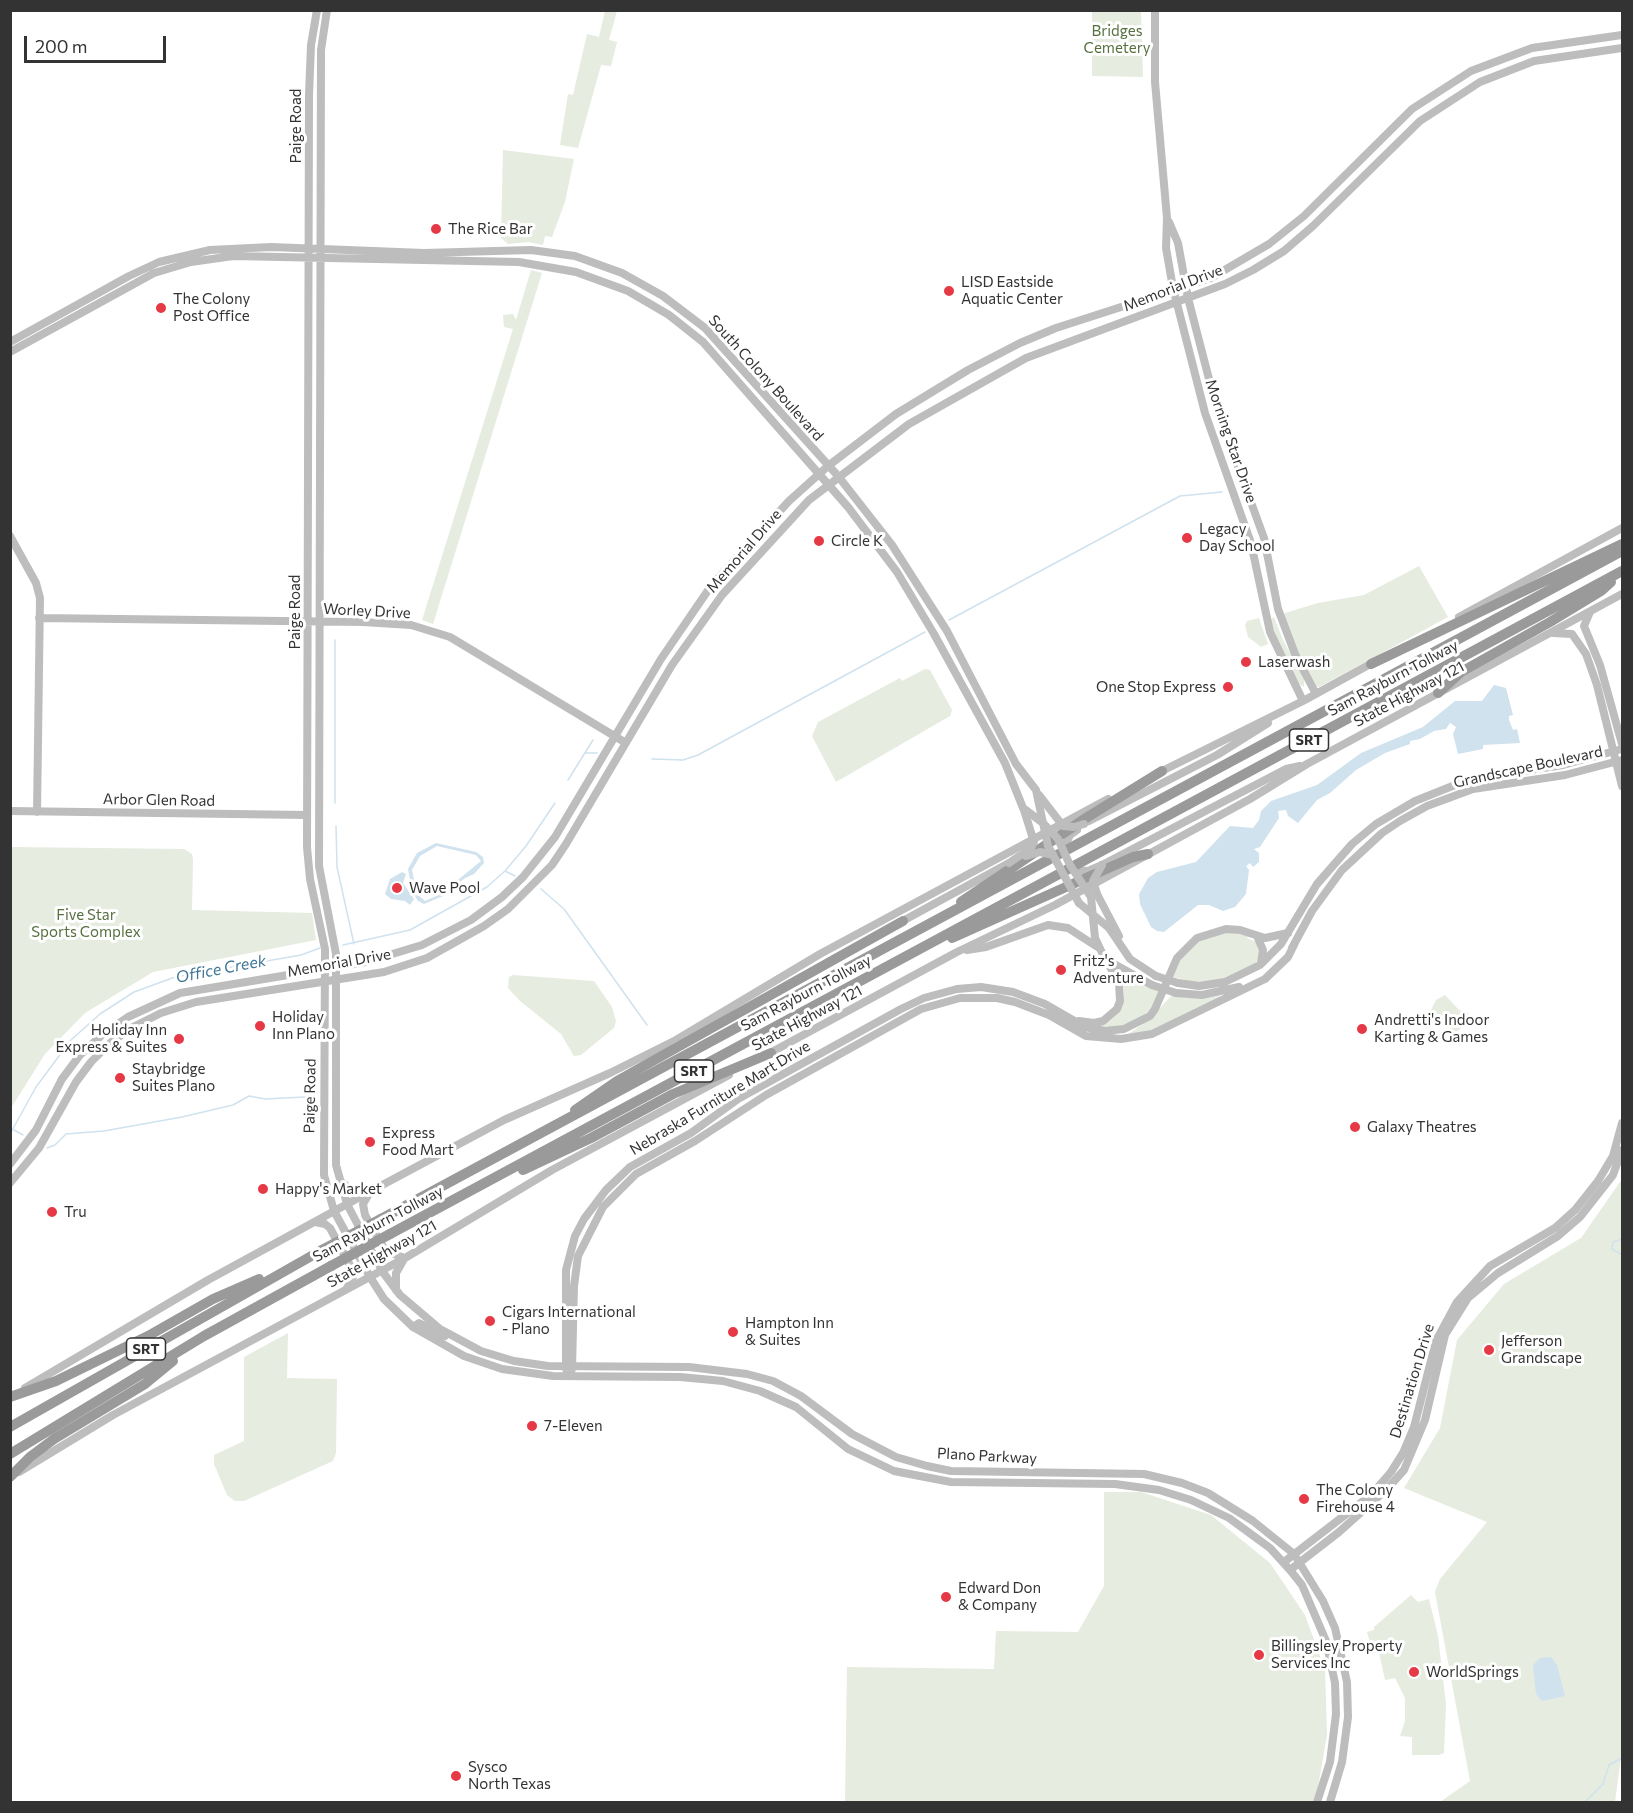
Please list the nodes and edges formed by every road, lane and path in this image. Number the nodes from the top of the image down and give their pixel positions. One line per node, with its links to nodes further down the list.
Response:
1 (317, 10): 6 (main road, Paige Road)
2 (327, 10): 7 (main road, Paige Road)
3 (1155, 10): 8 (main road, Morning Star Drive)
4 (1623, 35): 17 (main road, Memorial Drive)
5 (1623, 48): 19 (main road, Memorial Drive)
6 (310, 158): 7 (main road); 10 (main road, Paige Road)
7 (321, 159): 11 (main road, Paige Road)
8 (1167, 218): 17 (main road, Morning Star Drive); 18 (main road, Morning Star Drive)
9 (377, 251): 11 (main road, South Colony Boulevard); 13 (main road, South Colony Boulevard); 15 (main road)
10 (310, 252): 11 (main road, South Colony Boulevard); 12 (main road, South Colony Boulevard); 23 (main road, Paige Road)
11 (320, 252): 15 (main road, South Colony Boulevard); 21 (main road, Paige Road)
12 (211, 254): 14 (main road, South Colony Boulevard); 16 (main road, South Colony Boulevard)
13 (424, 257): 15 (main road, South Colony Boulevard); 28 (main road, South Colony Boulevard); 29 (main road, South Colony Boulevard)
14 (170, 259): 16 (main road); 22 (main road, South Colony Boulevard)
15 (383, 260)
16 (178, 265): 22 (main road, South Colony Boulevard)
17 (1185, 284): 18 (main road, Memorial Drive); 19 (main road, Morning Star Drive)
18 (1173, 288): 20 (main road, Morning Star Drive); 26 (main road, Memorial Drive)
19 (1188, 298): 20 (main road, Memorial Drive); 47 (main road, Morning Star Drive)
20 (1176, 302): 27 (main road, Memorial Drive); 48 (main road, Morning Star Drive)
21 (320, 324): 23 (main road); 43 (main road, Paige Road)
22 (48, 326): 24 (main road, South Colony Boulevard); 25 (main road, South Colony Boulevard)
23 (309, 326): 42 (main road, Paige Road)
24 (10, 342)
25 (10, 352)
26 (925, 395): 27 (main road); 28 (main road, Memorial Drive)
27 (932, 409): 30 (main road, Memorial Drive)
28 (828, 466): 29 (main road, Memorial Drive); 30 (main road, South Colony Boulevard)
29 (819, 473): 31 (main road, South Colony Boulevard); 52 (main road, Memorial Drive)
30 (838, 476): 31 (main road, Memorial Drive); 36 (main road, South Colony Boulevard)
31 (828, 483): 38 (main road, South Colony Boulevard); 53 (main road, Memorial Drive)
32 (1623, 528): 45 (main road)
33 (10, 536): 41 (main road)
34 (1623, 544): 45 (highway)
35 (1623, 551): 82 (highway, Sam Rayburn Tollway / SRT)
36 (907, 566): 38 (main road); 49 (main road, South Colony Boulevard)
37 (1622, 571): 46 (highway); 93 (highway, Sam Rayburn Tollway / SRT)
38 (897, 572): 51 (main road, South Colony Boulevard)
39 (1623, 594): 40 (main road, State Highway 121)
40 (1590, 611): 44 (main road, State Highway 121); 54 (main road)
41 (39, 618): 42 (main road, Worley Drive); 68 (main road)
42 (309, 621): 43 (main road, Worley Drive); 69 (main road, Paige Road)
43 (320, 621): 52 (main road, Worley Drive); 96 (main road, Paige Road)
44 (1551, 633): 46 (main road, State Highway 121); 56 (main road)
45 (1371, 664): 47 (main road)
46 (1438, 693): 58 (main road, State Highway 121)
47 (1316, 694): 48 (main road)
48 (1303, 701): 50 (main road)
49 (987, 705): 51 (main road); 62 (main road, South Colony Boulevard)
50 (1288, 708): 59 (main road); 71 (main road)
51 (976, 711): 65 (main road, South Colony Boulevard)
52 (615, 735): 53 (main road, Worley Drive); 64 (main road, Memorial Drive)
53 (626, 743): 66 (main road, Memorial Drive)
54 (1623, 744)
55 (1623, 749): 56 (main road, Grandscape Boulevard)
56 (1614, 751): 57 (main road); 60 (main road, Grandscape Boulevard)
57 (1619, 761): 61 (main road); 63 (main road, Grandscape Boulevard)
58 (1307, 764): 75 (main road, State Highway 121); 78 (main road)
59 (1162, 771): 82 (highway); 101 (main road)
60 (1470, 779): 63 (main road); 72 (main road, Grandscape Boulevard)
61 (1623, 786)
62 (1037, 793): 70 (main road, South Colony Boulevard); 71 (main road, bridge)
63 (1444, 799): 74 (main road, Grandscape Boulevard)
64 (576, 801): 66 (main road); 85 (main road, Memorial Drive)
65 (1023, 807): 70 (main road, bridge); 77 (main road, South Colony Boulevard, bridge)
66 (587, 808): 87 (main road, Memorial Drive)
67 (10, 811): 68 (main road, Arbor Glen Road)
68 (37, 812): 69 (main road, Arbor Glen Road)
69 (307, 815): 97 (main road, Paige Road)
70 (1043, 823): 73 (main road, bridge); 76 (main road, South Colony Boulevard, bridge)
71 (1084, 824): 73 (main road, bridge)
72 (1352, 844): 74 (main road); 86 (main road, Grandscape Boulevard)
73 (1063, 850): 79 (main road, bridge)
74 (1360, 852): 89 (main road, Grandscape Boulevard)
75 (1148, 854): 92 (main road, State Highway 121); 93 (highway)
76 (1053, 855): 77 (main road, bridge); 81 (main road, South Colony Boulevard, bridge)
77 (1009, 863): 84 (main road)
78 (1102, 866): 79 (main road); 80 (main road, bridge)
79 (1074, 870): 80 (main road, bridge)
80 (1094, 895): 83 (main road); 90 (main road)
81 (1079, 903): 83 (main road, Grandscape Boulevard)
82 (954, 911): 109 (highway, Sam Rayburn Tollway / SRT)
83 (1093, 916): 90 (main road, Grandscape Boulevard); 91 (main road)
84 (903, 921): 101 (main road); 109 (highway)
85 (462, 926): 87 (main road); 96 (main road, Memorial Drive)
86 (1288, 933): 88 (main road); 95 (main road, Grandscape Boulevard)
87 (467, 936): 98 (main road, Memorial Drive)
88 (1257, 936): 95 (main road); 103 (main road)
89 (1294, 945): 94 (main road, Grandscape Boulevard, bridge); 105 (main road, Nebraska Furniture Mart Drive)
90 (1122, 946): 95 (main road, Grandscape Boulevard, bridge)
91 (1099, 948): 92 (main road); 94 (main road)
92 (957, 952): 106 (main road, State Highway 121)
93 (912, 953): 117 (highway, Sam Rayburn Tollway / SRT)
94 (1105, 959): 104 (main road)
95 (1260, 965)
96 (337, 967): 97 (main road, Memorial Drive); 98 (main road, Paige Road)
97 (325, 968): 99 (main road, Paige Road); 100 (main road, Memorial Drive)
98 (336, 979): 99 (main road, Memorial Drive); 108 (main road, Paige Road)
99 (325, 980): 102 (main road, Memorial Drive); 107 (main road, Paige Road)
100 (180, 993): 102 (main road); 111 (main road, Memorial Drive)
101 (742, 1002): 118 (main road)
102 (184, 1005): 112 (main road, Memorial Drive)
103 (1150, 1016): 104 (main road, Nebraska Furniture Mart Drive); 105 (main road)
104 (1075, 1020): 133 (main road, Nebraska Furniture Mart Drive)
105 (1104, 1038): 134 (main road, Nebraska Furniture Mart Drive)
106 (771, 1053): 117 (highway); 123 (main road, State Highway 121)
107 (324, 1081): 108 (main road); 120 (main road, Paige Road)
108 (335, 1082): 115 (main road, Paige Road)
109 (564, 1120): 125 (highway, Sam Rayburn Tollway / SRT, bridge)
110 (1623, 1123): 121 (main road, Destination Drive)
111 (36, 1130): 112 (main road); 114 (main road, Memorial Drive)
112 (47, 1136): 116 (main road, Memorial Drive)
113 (1623, 1150): 121 (main road, Destination Drive)
114 (10, 1164)
115 (339, 1180): 118 (main road); 119 (main road, Paige Road)
116 (10, 1183)
117 (476, 1188): 131 (highway, Sam Rayburn Tollway / SRT, bridge)
118 (371, 1191): 119 (main road); 123 (main road)
119 (346, 1204): 120 (main road); 124 (main road, Plano Parkway)
120 (334, 1210): 122 (main road); 126 (main road, Plano Parkway)
121 (1578, 1214): 140 (main road, Destination Drive); 142 (main road, Destination Drive)
122 (312, 1222): 129 (main road); 136 (main road)
123 (405, 1258): 124 (main road, State Highway 121); 128 (main road)
124 (382, 1271): 126 (main road, State Highway 121); 128 (main road, Plano Parkway)
125 (282, 1272): 136 (highway); 137 (highway, Sam Rayburn Tollway / SRT)
126 (370, 1277): 127 (main road, Plano Parkway); 129 (main road, State Highway 121)
127 (378, 1290): 129 (main road); 130 (main road, Plano Parkway)
128 (396, 1291): 132 (main road, Plano Parkway)
129 (341, 1292): 139 (main road, State Highway 121)
130 (413, 1327): 132 (main road); 135 (main road, Plano Parkway)
131 (204, 1336): 138 (highway, Sam Rayburn Tollway / SRT); 139 (highway)
132 (452, 1338): 133 (main road, Plano Parkway)
133 (564, 1366): 134 (main road, Plano Parkway); 135 (main road, Nebraska Furniture Mart Drive)
134 (573, 1366): 135 (main road, Nebraska Furniture Mart Drive); 140 (main road, Plano Parkway)
135 (569, 1377): 141 (main road, Plano Parkway)
136 (10, 1396)
137 (10, 1427)
138 (10, 1454)
139 (10, 1477)
140 (1294, 1554): 141 (main road, Destination Drive); 142 (main road, Plano Parkway)
141 (1284, 1562): 143 (main road, Plano Parkway)
142 (1300, 1562): 143 (main road, Destination Drive); 145 (main road, Plano Parkway)
143 (1290, 1570): 144 (main road, Plano Parkway)
144 (1317, 1803)
145 (1330, 1803)

